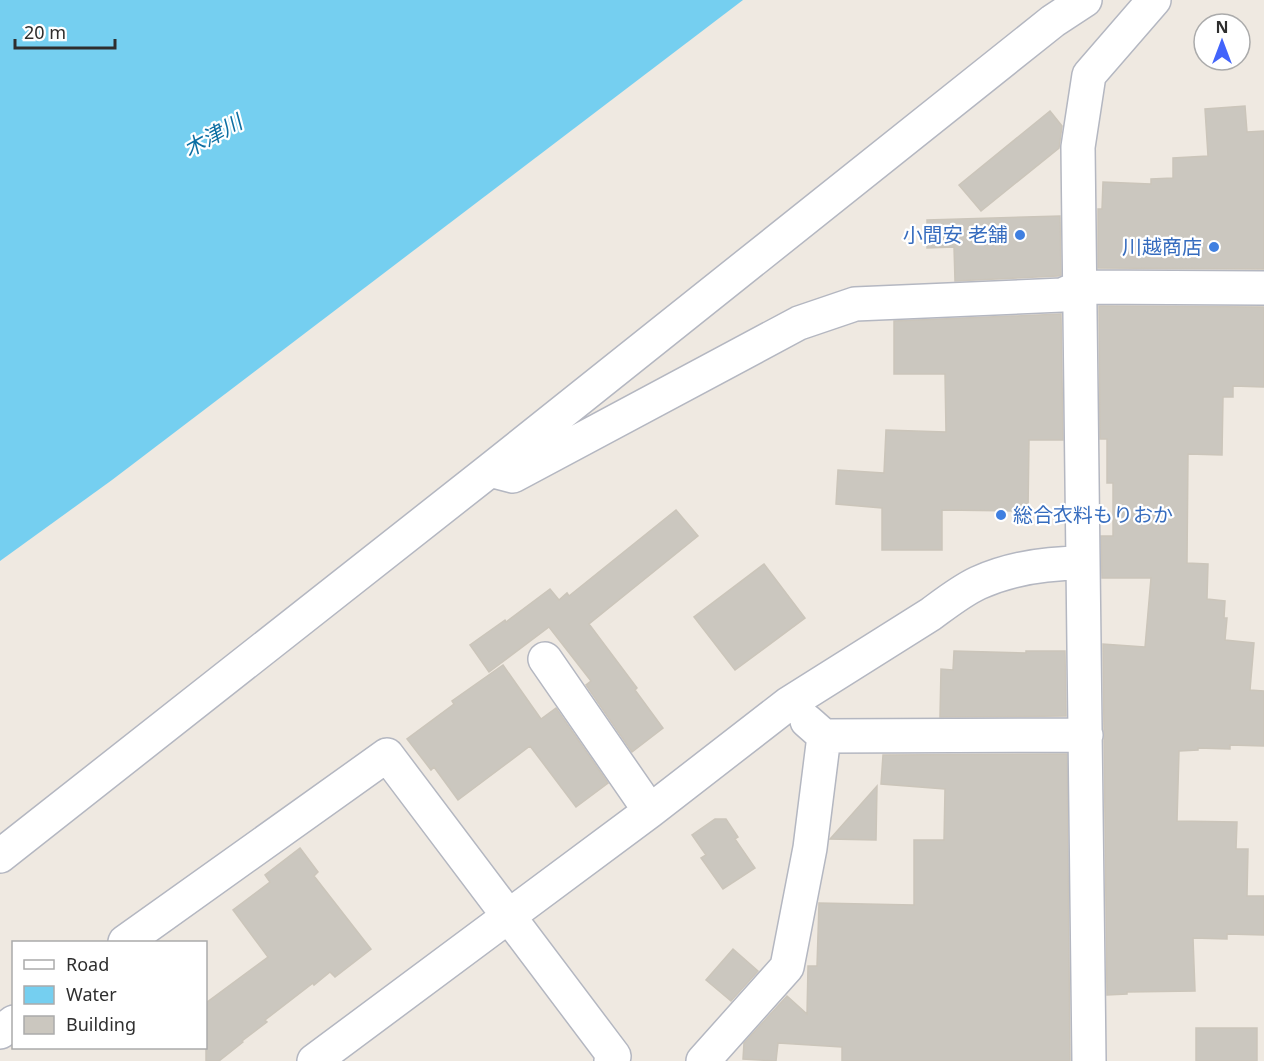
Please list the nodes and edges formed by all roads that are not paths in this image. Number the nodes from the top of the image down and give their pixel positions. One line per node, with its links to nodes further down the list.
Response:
1 (1085, 0): 5 (street)
2 (1154, 0): 3 (street)
3 (1080, 287): 4 (street); 5 (street); 6 (street)
4 (1264, 288)
5 (490, 470): 12 (street)
6 (1083, 563): 8 (street); 9 (street)
7 (545, 659): 11 (street)
8 (788, 704): 10 (street); 11 (street)
9 (1086, 735): 10 (street); 18 (street)
10 (824, 736): 17 (street)
11 (650, 811): 13 (street)
12 (0, 856)
13 (508, 916): 14 (street); 15 (street); 16 (street)
14 (126, 941)
15 (619, 1059)
16 (314, 1061)
17 (703, 1061)
18 (1089, 1061)

